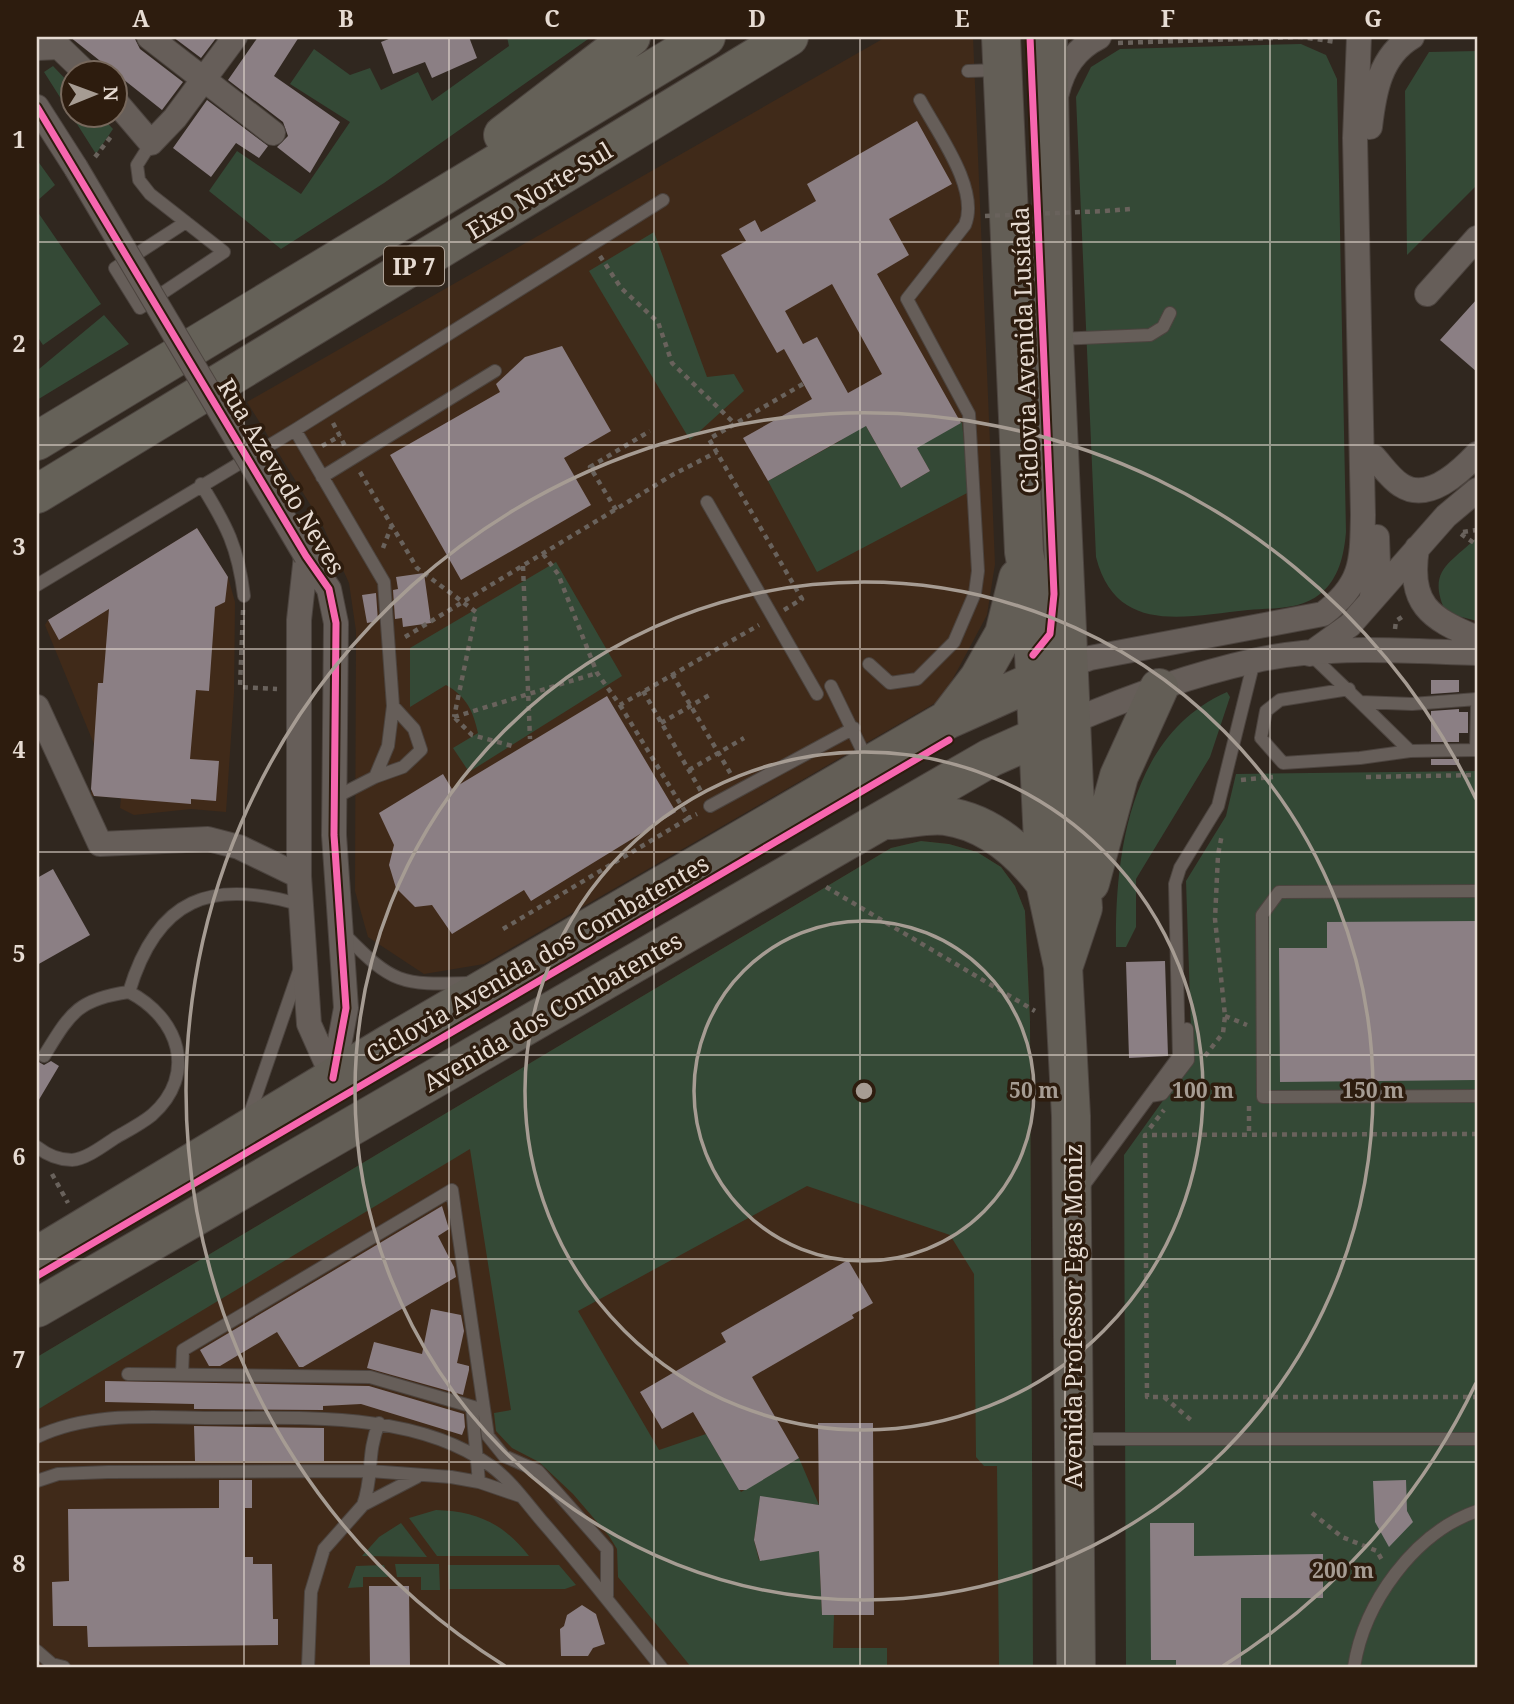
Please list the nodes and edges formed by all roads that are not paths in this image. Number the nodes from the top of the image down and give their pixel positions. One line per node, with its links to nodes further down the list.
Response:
1 (149, 37): 13 (street)
2 (235, 37): 13 (street)
3 (631, 37): 23 (highway)
4 (706, 37): 23 (highway, Eixo Norte-Sul / IP 7)
5 (789, 37): 35 (highway, Eixo Norte-Sul / IP 7)
6 (1048, 37): 17 (main road)
7 (1412, 37): 31 (street)
8 (1359, 41): 48 (street)
9 (1103, 42): 17 (street)
10 (37, 48): 12 (street)
11 (990, 59): 38 (main road)
12 (73, 60)
13 (203, 81): 18 (street); 19 (street)
14 (920, 100): 47 (lane)
15 (37, 107): 39 (street, Rua Azevedo Neves, bridge)
16 (130, 118): 19 (street)
17 (1050, 121): 26 (main road)
18 (273, 133)
19 (151, 143): 21 (lane)
20 (663, 200): 28 (lane)
21 (186, 222): 21 (lane)
22 (1477, 238): 24 (street)
23 (325, 268): 29 (highway, Eixo Norte-Sul / IP 7)
24 (1427, 294)
25 (1170, 313): 26 (lane)
26 (1054, 339): 48 (main road)
27 (495, 371): 32 (lane)
28 (295, 430): 32 (lane); 33 (lane)
29 (37, 441)
30 (1477, 454): 31 (street)
31 (1374, 457): 42 (street)
32 (322, 477): 55 (lane)
33 (201, 484): 40 (lane); 41 (lane)
34 (1477, 490): 37 (street)
35 (37, 494)
36 (707, 502): 52 (lane)
37 (1417, 548): 42 (street); 43 (street)
38 (1024, 552): 48 (main road); 58 (main road)
39 (306, 556): 64 (street, Rua Azevedo Neves); 67 (street, Rua Azevedo Neves)
40 (37, 585)
41 (244, 596)
42 (1371, 601): 45 (street)
43 (1477, 638)
44 (1477, 653): 45 (street)
45 (1310, 654): 46 (street); 51 (lane)
46 (1255, 660): 50 (street); 83 (lane)
47 (869, 664)
48 (1051, 674): 58 (main road); 60 (main road)
49 (831, 687): 59 (lane)
50 (1159, 688): 60 (street); 71 (main road)
51 (1349, 689): 54 (lane); 61 (lane)
52 (817, 694)
53 (1477, 699): 54 (lane)
54 (1360, 702): 61 (lane)
55 (393, 706): 63 (lane); 63 (lane)
56 (37, 707): 67 (street)
57 (1477, 707): 61 (lane)
58 (947, 720): 62 (main road)
59 (854, 728): 62 (lane); 65 (lane)
60 (1054, 729): 66 (main road, Avenida dos Combatentes); 68 (main road, Avenida Professor Egas Moniz); 71 (main road, Avenida Professor Egas Moniz)
61 (1410, 751)
62 (870, 765): 75 (main road)
63 (375, 777): 64 (lane)
64 (334, 798): 72 (street, Rua Azevedo Neves)
65 (710, 806)
66 (881, 821): 68 (main road); 80 (main road, Avenida dos Combatentes)
67 (299, 876): 70 (street, Rua Azevedo Neves)
68 (1045, 883): 74 (main road, Avenida Professor Egas Moniz)
69 (1477, 891): 79 (lane)
70 (301, 905): 73 (street, Rua Azevedo Neves); 76 (lane)
71 (1083, 908): 74 (main road, Avenida Professor Egas Moniz)
72 (339, 928): 75 (lane); 78 (street, Rua Azevedo Neves)
73 (304, 954): 78 (street, Rua Azevedo Neves); 81 (lane)
74 (1063, 966): 83 (main road, Avenida Professor Egas Moniz)
75 (494, 983): 78 (main road)
76 (129, 992): 77 (lane); 82 (lane)
77 (44, 1056)
78 (333, 1078): 80 (main road); 81 (main road)
79 (1477, 1096)
80 (356, 1125): 85 (main road, Avenida dos Combatentes)
81 (244, 1131): 84 (main road)
82 (37, 1147)
83 (1072, 1203): 91 (main road, Avenida Professor Egas Moniz)
84 (37, 1256)
85 (37, 1308)
86 (128, 1374): 87 (lane)
87 (182, 1374): 88 (lane); 88 (lane)
88 (478, 1408): 93 (lane); 101 (lane)
89 (379, 1423): 90 (lane); 93 (lane); 94 (lane)
90 (37, 1437)
91 (1072, 1439): 92 (lane); 106 (main road, Avenida Professor Egas Moniz)
92 (1477, 1439)
93 (478, 1458): 97 (lane); 98 (lane)
94 (370, 1471): 95 (lane); 96 (lane); 99 (lane)
95 (417, 1477): 97 (lane); 99 (lane)
96 (37, 1481)
97 (480, 1482): 98 (lane)
98 (520, 1496): 101 (lane)
99 (359, 1508): 104 (lane)
100 (1477, 1511): 107 (lane)
101 (607, 1596): 105 (lane)
102 (37, 1651): 103 (lane)
103 (64, 1667)
104 (308, 1667)
105 (662, 1667)
106 (1076, 1667)
107 (1354, 1667)

